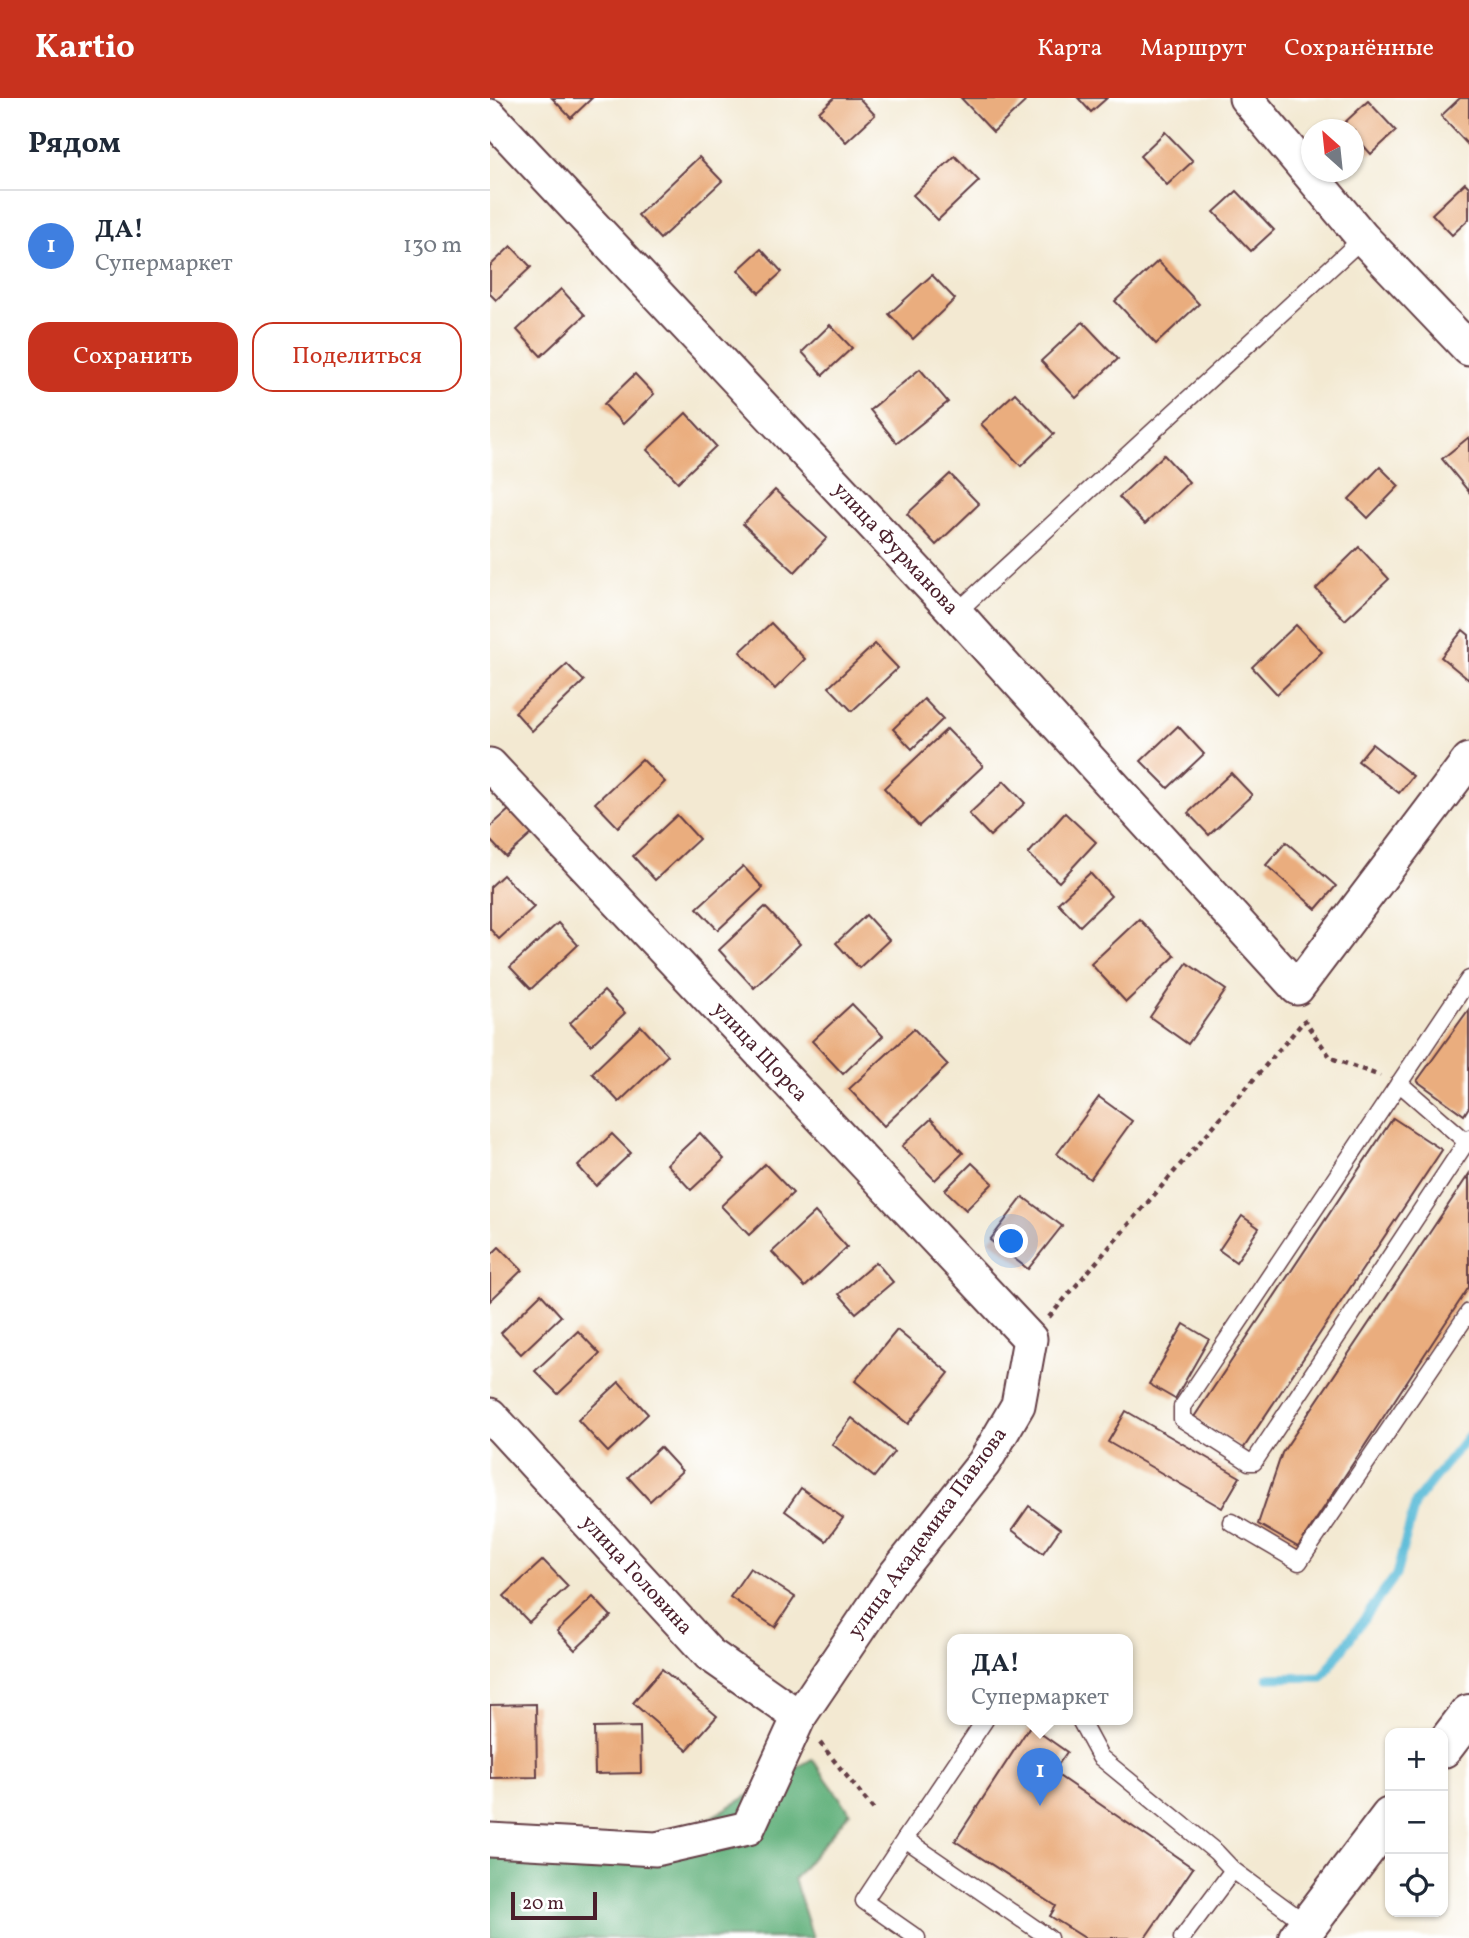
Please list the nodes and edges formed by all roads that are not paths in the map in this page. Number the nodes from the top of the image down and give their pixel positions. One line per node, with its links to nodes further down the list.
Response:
1 (1246, 98): 3 (street)
2 (490, 116): 5 (street, улица Фурманова)
3 (1363, 238): 4 (street); 5 (lane)
4 (1469, 349)
5 (956, 613): 6 (street, улица Фурманова)
6 (1469, 760)
7 (490, 765): 12 (street, улица Щорса)
8 (1469, 979): 9 (lane)
9 (1399, 1083): 10 (lane); 10 (lane)
10 (1468, 1141)
11 (1469, 1312): 14 (lane)
12 (1030, 1339): 16 (street, улица Академика Павлова)
13 (490, 1415): 16 (street, улица Головина)
14 (1231, 1522)
15 (1469, 1714): 19 (main road)
16 (799, 1717): 22 (street, улица Академика Павлова)
17 (982, 1725): 21 (lane)
18 (1083, 1725): 23 (lane)
19 (1448, 1741)
20 (1385, 1823): 24 (main road)
21 (905, 1839): 25 (lane); 26 (lane)
22 (490, 1840)
23 (1233, 1870): 24 (lane); 27 (lane)
24 (1303, 1932)
25 (917, 1938)
26 (1049, 1938)
27 (1182, 1938)

